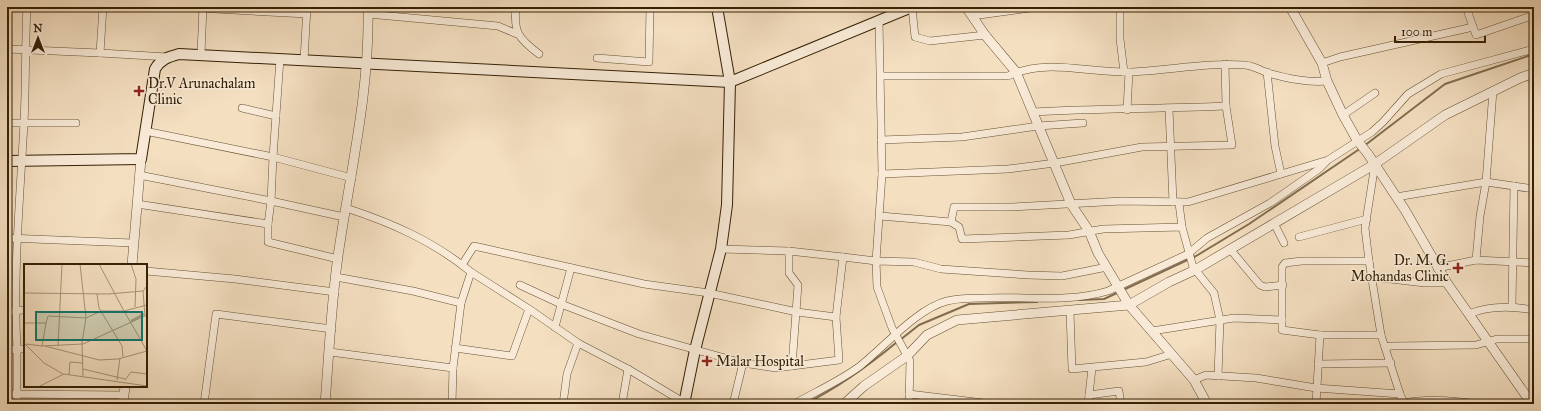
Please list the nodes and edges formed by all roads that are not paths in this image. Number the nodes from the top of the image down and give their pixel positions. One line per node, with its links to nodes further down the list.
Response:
1 (27, 7): 26 (street)
2 (103, 7): 27 (street)
3 (178, 7): 14 (street)
4 (516, 7): 22 (street)
5 (650, 7): 31 (street)
6 (716, 7): 42 (main road)
7 (912, 7): 20 (main road); 23 (street)
8 (966, 7): 19 (street)
9 (1037, 7): 19 (street)
10 (1084, 7): 11 (street)
11 (1120, 7): 38 (street)
12 (1290, 7): 34 (street)
13 (1466, 7): 21 (street)
14 (203, 8): 15 (street); 28 (street)
15 (248, 10): 16 (street)
16 (307, 11): 33 (street)
17 (368, 11): 22 (street); 35 (street)
18 (1534, 15): 21 (street)
19 (972, 16): 23 (street)
20 (879, 21): 41 (street); 42 (main road)
21 (1473, 27): 34 (street)
22 (517, 34): 29 (street)
23 (985, 35): 37 (street)
24 (7, 49): 26 (street)
25 (1534, 49): 60 (street)
26 (25, 50): 27 (street); 54 (street)
27 (100, 53): 30 (street)
28 (201, 54): 30 (main road); 32 (main road)
29 (539, 54)
30 (168, 57): 58 (main road)
31 (597, 58)
32 (280, 59): 33 (main road); 52 (street)
33 (304, 60): 35 (main road)
34 (1322, 63): 43 (street)
35 (367, 64): 42 (main road); 72 (street)
36 (1225, 64): 38 (street); 39 (street); 46 (street)
37 (1016, 72): 38 (street); 41 (street); 50 (street)
38 (1126, 72): 49 (street)
39 (1267, 72): 43 (street); 70 (street)
40 (1534, 73): 44 (street)
41 (881, 76): 59 (street)
42 (730, 82): 95 (main road)
43 (1327, 82): 51 (street)
44 (1493, 91): 68 (street); 73 (street)
45 (1375, 93): 51 (street)
46 (1226, 106): 48 (street); 61 (street)
47 (242, 108): 52 (street)
48 (1168, 109): 49 (street); 61 (street)
49 (1127, 110): 50 (street)
50 (1033, 112): 57 (street)
51 (1342, 115): 60 (street)
52 (276, 116): 62 (street)
53 (7, 122): 54 (street)
54 (24, 122): 55 (street); 66 (street)
55 (76, 123)
56 (1083, 123): 57 (street)
57 (1038, 126): 59 (street); 67 (street)
58 (145, 131): 62 (street); 63 (main road)
59 (881, 140): 69 (street)
60 (1359, 142): 65 (street); 68 (street)
61 (1169, 147): 67 (street); 78 (street)
62 (273, 157): 72 (street); 77 (street)
63 (141, 159): 66 (main road); 71 (street)
64 (7, 160): 66 (main road)
65 (1328, 160): 70 (street); 98 (street)
66 (20, 161): 92 (street)
67 (1055, 163): 69 (street); 80 (street)
68 (1375, 164): 76 (street); 84 (street); 86 (street)
69 (882, 174): 82 (street)
70 (1281, 174): 78 (street)
71 (139, 175): 77 (street); 79 (street)
72 (352, 178): 81 (street)
73 (1486, 182): 74 (street); 76 (street); 101 (street)
74 (1514, 186): 75 (street); 104 (street)
75 (1534, 188)
76 (1396, 197): 111 (street)
77 (271, 201): 83 (street); 87 (street)
78 (1176, 203): 80 (street); 88 (street)
79 (137, 204): 87 (street); 93 (street)
80 (1071, 204): 85 (street); 89 (street)
81 (346, 208): 83 (street); 107 (street)
82 (880, 216): 85 (street); 102 (street)
83 (344, 217): 100 (street)
84 (1367, 219): 90 (street); 103 (street)
85 (951, 222): 89 (street)
86 (1274, 223): 94 (street); 96 (street)
87 (268, 224): 100 (street)
88 (1182, 227): 89 (street); 98 (street)
89 (1090, 231): 108 (street)
90 (1299, 237)
91 (7, 238): 92 (street)
92 (17, 239): 93 (street); 115 (street)
93 (134, 243): 106 (street)
94 (1284, 243)
95 (720, 249): 97 (street); 123 (main road)
96 (1230, 249): 110 (street); 120 (street)
97 (789, 252): 99 (street); 133 (street)
98 (1188, 256): 110 (street); 121 (street)
99 (843, 257): 102 (street); 136 (street)
100 (338, 259): 116 (street)
101 (1476, 260): 104 (street); 111 (street)
102 (876, 261): 108 (street); 144 (street)
103 (1369, 261): 117 (street); 120 (street)
104 (1514, 262): 105 (street); 127 (street)
105 (1534, 263)
106 (132, 264)
107 (462, 265): 109 (street); 113 (street)
108 (1107, 267): 121 (street)
109 (571, 268): 123 (street); 125 (street)
110 (1194, 268): 126 (street); 137 (street)
111 (1437, 268): 118 (street)
112 (147, 271): 122 (street)
113 (471, 272): 124 (street); 128 (street)
114 (7, 276): 115 (street)
115 (16, 276): 129 (street)
116 (336, 277): 122 (street); 124 (street)
117 (1373, 277): 118 (street); 143 (street)
118 (1447, 283): 135 (street)
119 (520, 285): 125 (street)
120 (1283, 285): 138 (street)
121 (1120, 287): 126 (street); 144 (street)
122 (335, 292): 140 (street)
123 (709, 293): 133 (street); 152 (main road)
124 (461, 303): 149 (street)
125 (561, 304): 139 (street); 152 (street)
126 (1129, 304): 134 (street); 141 (street)
127 (1512, 306): 131 (street); 135 (street)
128 (529, 309): 139 (street); 149 (street)
129 (15, 310): 130 (street); 132 (street); 150 (street)
130 (24, 310)
131 (1534, 310)
132 (7, 311)
133 (797, 312): 136 (street); 159 (street)
134 (1070, 312): 154 (street); 161 (street)
135 (1469, 314): 146 (street)
136 (836, 317): 159 (street)
137 (1220, 320): 138 (street); 141 (street); 163 (street)
138 (1282, 320): 142 (street)
139 (555, 327): 147 (street)
140 (332, 329): 153 (street); 174 (street)
141 (1152, 331): 155 (street)
142 (1320, 335): 143 (street); 158 (street)
143 (1381, 335): 148 (street)
144 (896, 336): 154 (street); 180 (street)
145 (1534, 339): 146 (street)
146 (1489, 341): 148 (street); 190 (street)
147 (578, 343): 162 (street); 177 (street)
148 (1385, 347): 157 (street)
149 (455, 348): 160 (street)
150 (21, 349): 151 (street); 167 (street)
151 (7, 350)
152 (695, 350): 156 (street); 172 (main road)
153 (330, 352): 160 (street); 175 (street)
154 (906, 353): 168 (street); 181 (street)
155 (1172, 354): 161 (street); 164 (street)
156 (744, 363): 159 (street); 179 (street)
157 (1391, 363): 158 (street); 169 (street)
158 (1318, 364): 165 (street)
159 (792, 366)
160 (453, 368): 176 (street)
161 (1092, 368): 170 (street)
162 (628, 369): 172 (street); 178 (street)
163 (1218, 376): 164 (street); 165 (street)
164 (1194, 380): 186 (street)
165 (1316, 388): 169 (street); 187 (street)
166 (7, 394): 167 (street)
167 (17, 394): 171 (street); 173 (street)
168 (909, 394): 182 (street); 183 (street)
169 (1400, 394): 188 (street)
170 (1089, 395): 184 (street); 185 (street)
171 (124, 399)
172 (684, 403)
173 (17, 404)
174 (204, 404)
175 (325, 404)
176 (452, 404)
177 (564, 404)
178 (622, 404)
179 (733, 404)
180 (794, 404)
181 (844, 404)
182 (909, 404)
183 (992, 404)
184 (1088, 404)
185 (1121, 404)
186 (1207, 404)
187 (1316, 404)
188 (1404, 404): 189 (street)
189 (1480, 404)
190 (1532, 404)

